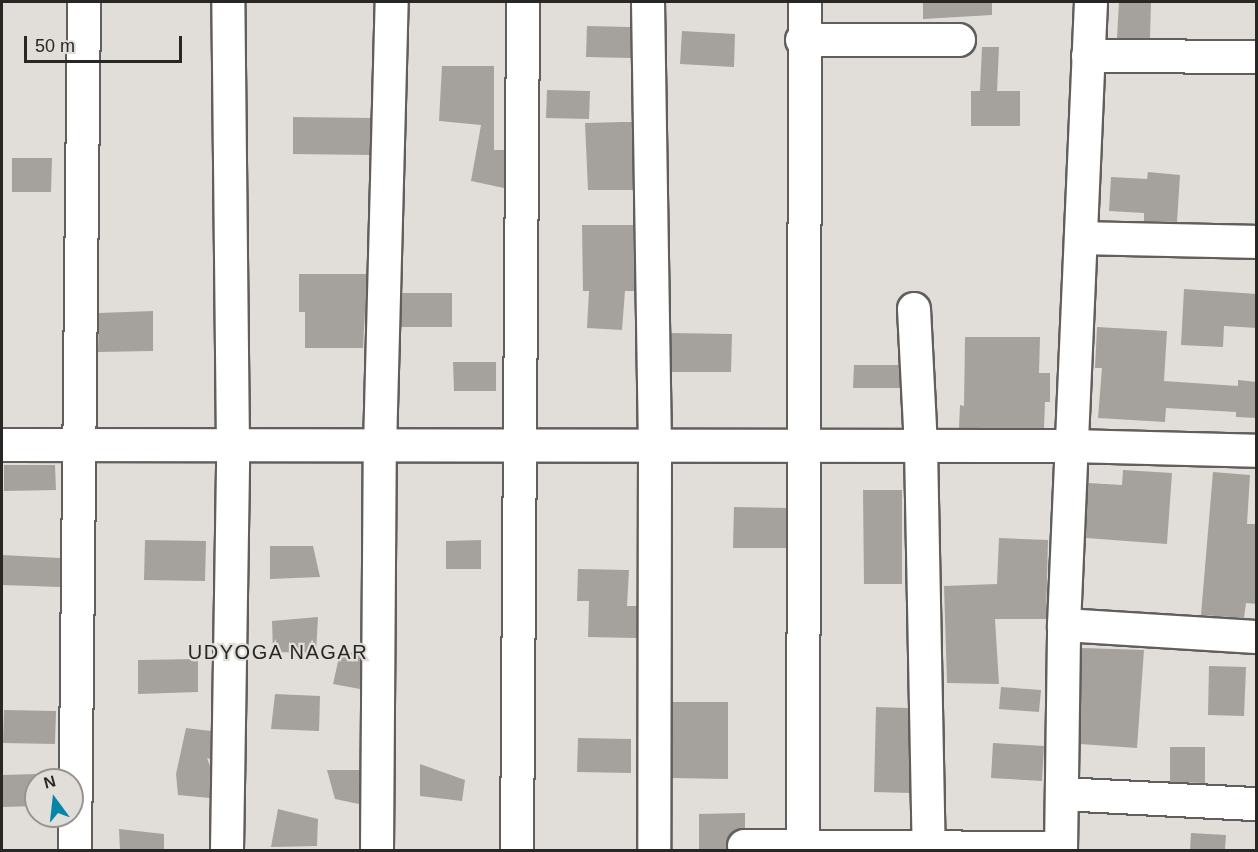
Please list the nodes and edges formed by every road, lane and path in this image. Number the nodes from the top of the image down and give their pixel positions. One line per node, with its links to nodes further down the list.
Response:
1 (84, 2): 16 (street)
2 (228, 2): 18 (street)
3 (392, 2): 19 (street)
4 (523, 2): 22 (street)
5 (648, 2): 23 (street)
6 (805, 2): 8 (street)
7 (1091, 2): 10 (street)
8 (802, 40): 9 (street); 20 (street)
9 (958, 40)
10 (1088, 56): 11 (street); 12 (street)
11 (1257, 57)
12 (1082, 238): 13 (street); 17 (street)
13 (1257, 242)
14 (914, 309): 21 (street)
15 (2, 442): 16 (street)
16 (78, 446): 18 (street); 33 (street)
17 (1071, 446): 21 (street); 24 (street); 25 (street)
18 (233, 447): 19 (street); 34 (street)
19 (380, 447): 22 (street); 35 (street)
20 (805, 447): 21 (street); 23 (street); 30 (street)
21 (921, 447): 31 (street)
22 (521, 448): 23 (street); 36 (street)
23 (655, 448): 37 (street)
24 (1257, 451)
25 (1064, 625): 26 (street); 27 (street)
26 (1257, 637)
27 (1062, 794): 28 (street); 32 (street)
28 (1257, 804)
29 (744, 846): 30 (street)
30 (803, 847): 31 (street)
31 (928, 848): 32 (street)
32 (1061, 849)
33 (75, 850)
34 (227, 850)
35 (377, 850)
36 (516, 850)
37 (654, 850)

